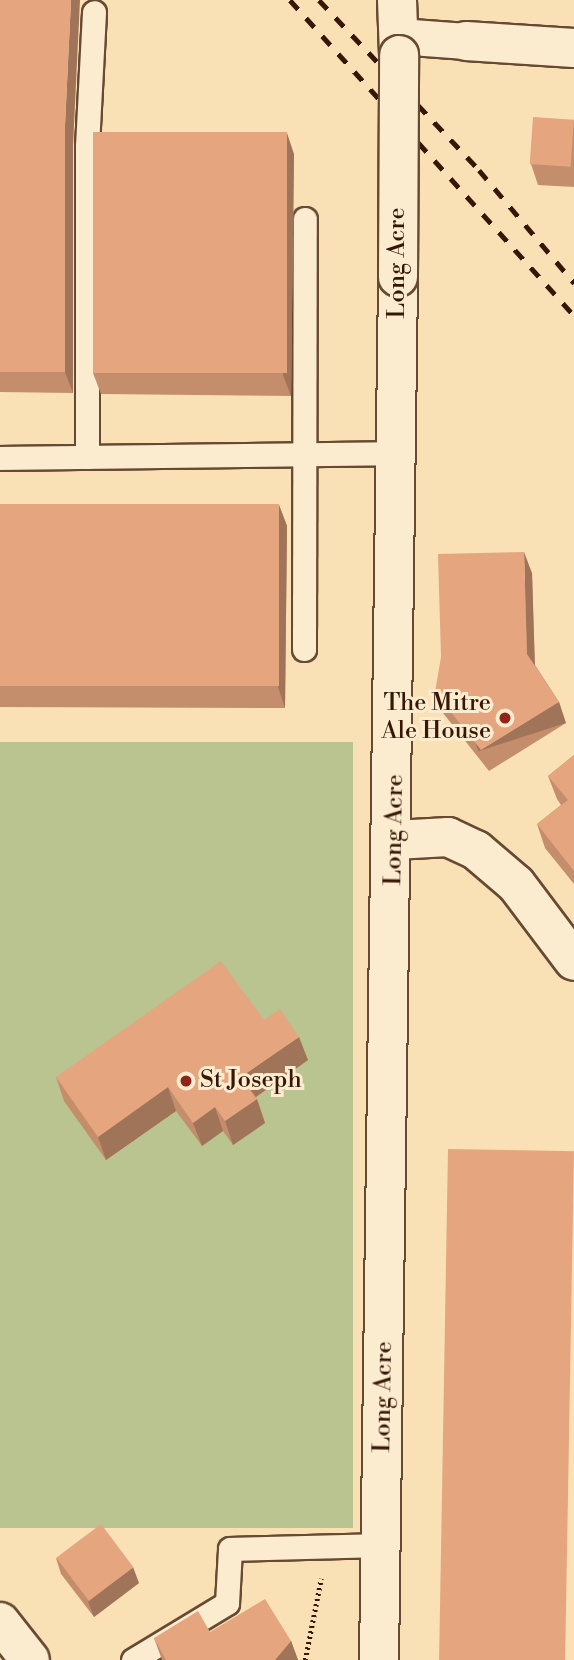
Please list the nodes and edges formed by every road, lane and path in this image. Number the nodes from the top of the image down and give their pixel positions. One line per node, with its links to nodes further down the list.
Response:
1 (94, 12): 8 (lane)
2 (398, 30): 3 (street); 6 (street, Long Acre, bridge)
3 (466, 40): 4 (street)
4 (574, 48)
5 (305, 219): 7 (lane)
6 (398, 453): 7 (lane); 11 (street, Long Acre)
7 (304, 454): 8 (lane); 10 (lane)
8 (87, 457): 9 (lane)
9 (0, 458)
10 (304, 649)
11 (395, 840): 12 (street); 13 (street, Long Acre)
12 (574, 961)
13 (381, 1545): 14 (lane); 19 (street, Long Acre)
14 (325, 1546): 17 (lane); 18 (path)
15 (0, 1622): 16 (street)
16 (30, 1660)
17 (133, 1660)
18 (305, 1660)
19 (379, 1660)

